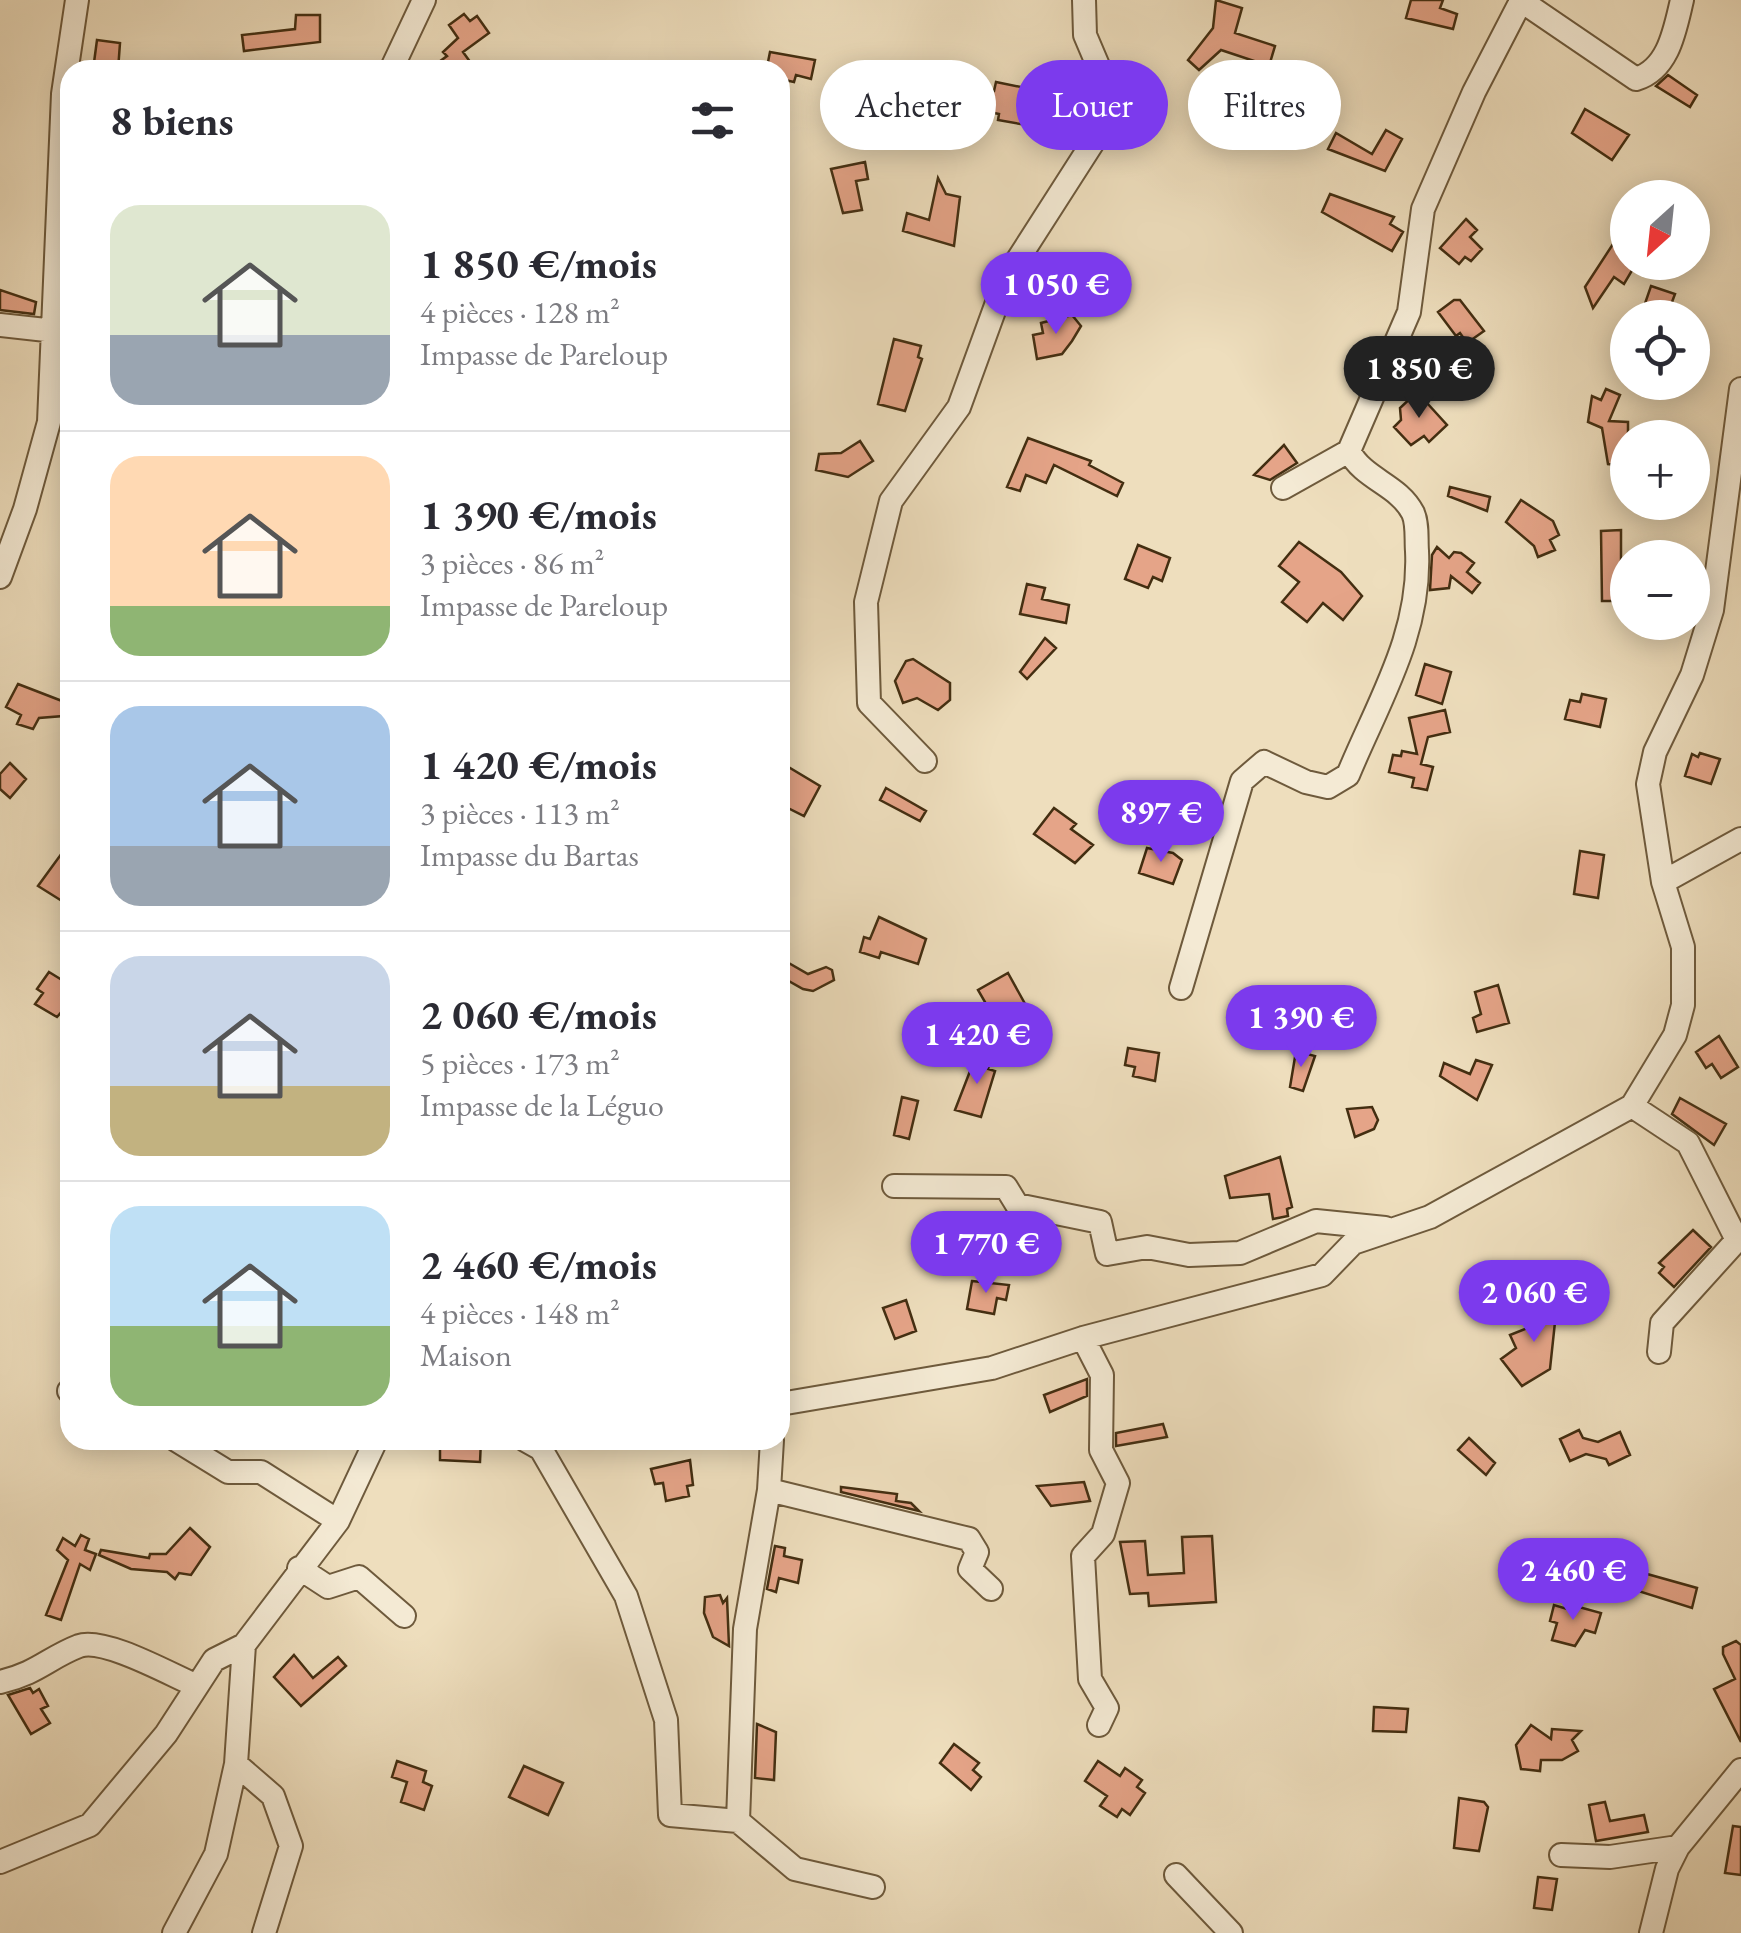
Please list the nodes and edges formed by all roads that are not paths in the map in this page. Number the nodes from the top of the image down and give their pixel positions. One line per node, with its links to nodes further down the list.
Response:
1 (78, 0): 6 (street)
2 (424, 0): 7 (street)
3 (1084, 0): 15 (street)
4 (1682, 0): 5 (street)
5 (1520, 1): 12 (street)
6 (68, 60)
7 (396, 60)
8 (60, 161): 10 (street)
9 (0, 325): 10 (street)
10 (55, 330): 14 (street)
11 (1741, 389): 17 (street)
12 (1349, 451): 13 (street); 18 (street)
13 (1284, 488)
14 (0, 577)
15 (925, 761)
16 (1741, 838): 17 (street)
17 (1663, 882): 19 (street)
18 (1181, 988)
19 (1632, 1106): 21 (street); 23 (street)
20 (894, 1186): 21 (street)
21 (1394, 1229): 22 (street)
22 (1084, 1338): 24 (street); 37 (street)
23 (1660, 1352)
24 (790, 1402)
25 (192, 1450): 30 (street)
26 (371, 1450): 30 (street)
27 (541, 1450): 40 (street)
28 (771, 1450): 29 (street)
29 (768, 1490): 32 (street); 40 (street)
30 (338, 1521): 31 (street)
31 (299, 1568): 33 (street); 34 (street)
32 (991, 1589)
33 (404, 1616)
34 (244, 1646): 36 (street); 38 (street)
35 (0, 1682): 36 (street)
36 (197, 1686): 43 (street)
37 (1099, 1725)
38 (236, 1764): 46 (street); 47 (street)
39 (1741, 1770): 41 (street)
40 (738, 1821): 45 (street)
41 (1678, 1847): 42 (street); 49 (street)
42 (1561, 1854)
43 (0, 1862)
44 (1176, 1875): 48 (street)
45 (873, 1887)
46 (174, 1933)
47 (264, 1933)
48 (1231, 1933)
49 (1651, 1933)

